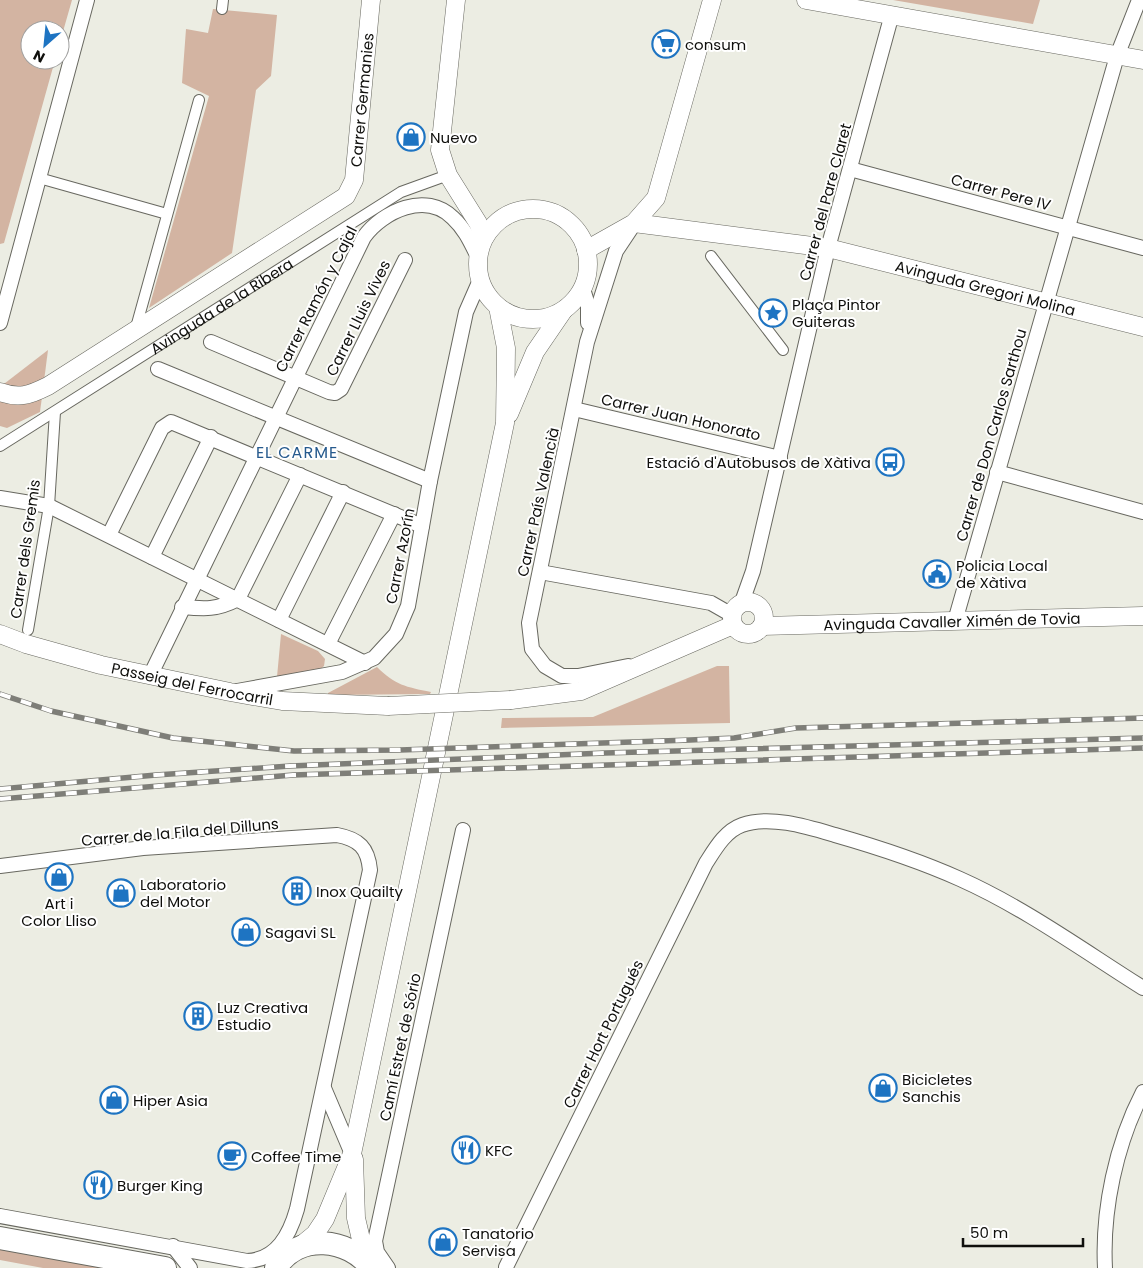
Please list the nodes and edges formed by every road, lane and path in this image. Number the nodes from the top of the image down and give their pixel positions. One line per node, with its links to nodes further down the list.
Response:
1 (87, 0): 13 (street)
2 (371, 0): 14 (street, Carrer Germanies)
3 (456, 0): 12 (street)
4 (712, 0): 16 (street)
5 (806, 0): 7 (street)
6 (1139, 0): 8 (street, Carrer de Don Carlos Sarthou)
7 (892, 14): 8 (street); 11 (street, Carrer del Pare Claret)
8 (1117, 56): 9 (street); 17 (street, Carrer de Don Carlos Sarthou)
9 (1143, 60)
10 (200, 100): 15 (street)
11 (850, 169): 17 (street, Carrer Pere IV); 19 (street, Carrer del Pare Claret)
12 (448, 175): 18 (street); 40 (street, Avinguda de la Ribera)
13 (39, 178): 15 (street); 30 (street)
14 (346, 196): 32 (street, Avinguda de la Ribera)
15 (168, 214): 32 (street)
16 (634, 223): 19 (street); 21 (street); 34 (street)
17 (1068, 227): 20 (street, Carrer Pere IV); 27 (street, Carrer de Don Carlos Sarthou)
18 (484, 238): 21 (street); 23 (street)
19 (828, 248): 27 (street, Avinguda Gregori Molina); 46 (street, Carrer del Pare Claret)
20 (1143, 248)
21 (586, 250): 26 (street)
22 (711, 256): 35 (street)
23 (478, 257): 25 (street); 37 (street, Carrer Ramón y Cajal)
24 (404, 260): 37 (street, Carrer Lluis Vives)
25 (480, 280): 28 (street); 49 (street, Carrer Azorín)
26 (583, 289): 29 (street); 34 (street)
27 (1047, 302): 31 (street, Avinguda Gregori Molina); 47 (street, Carrer de Don Carlos Sarthou)
28 (498, 307): 29 (street); 42 (street)
29 (563, 311): 42 (street)
30 (0, 323)
31 (1143, 327)
32 (134, 332): 38 (street, Avinguda de la Ribera)
33 (211, 342): 37 (street)
34 (587, 342): 39 (street, Carrer País Valencià)
35 (783, 350)
36 (158, 369): 41 (street)
37 (294, 378): 41 (street, Carrer Ramón y Cajal)
38 (0, 392)
39 (574, 409): 46 (street, Carrer Juan Honorato); 58 (street, Carrer País Valencià)
40 (55, 412): 44 (street, Avinguda de la Ribera); 52 (street, Carrer dels Gremis)
41 (276, 417): 45 (street, Carrer Ramón y Cajal); 49 (street)
42 (505, 424): 79 (street)
43 (211, 437): 45 (street); 56 (street); 57 (street)
44 (0, 446)
45 (256, 456): 48 (street); 59 (street, Carrer Ramón y Cajal)
46 (780, 458): 62 (street, Carrer del Pare Claret)
47 (997, 472): 53 (street); 65 (street, Carrer de Don Carlos Sarthou)
48 (300, 475): 50 (street); 60 (street)
49 (430, 482): 55 (street, Carrer Azorín)
50 (343, 492): 54 (street); 64 (street)
51 (0, 498): 52 (street)
52 (49, 506): 56 (street); 67 (street, Carrer dels Gremis)
53 (1143, 512)
54 (394, 514): 55 (street); 69 (street)
55 (422, 526): 70 (street, Carrer Azorín)
56 (109, 535): 57 (street)
57 (152, 557): 59 (street)
58 (540, 572): 62 (street); 71 (street, Carrer País Valencià)
59 (196, 578): 60 (street); 61 (street, Carrer Ramón y Cajal)
60 (238, 599): 61 (street); 64 (street)
61 (182, 607): 72 (street, Carrer Ramón y Cajal)
62 (736, 614): 66 (street); 66 (street); 71 (street)
63 (1143, 614): 65 (street, Avinguda Cavaller Ximén de Tovia)
64 (279, 620): 69 (street)
65 (955, 620): 66 (street, Avinguda Cavaller Ximén de Tovia)
66 (762, 626)
67 (28, 630)
68 (0, 634): 72 (street, Passeig del Ferrocarril)
69 (328, 644): 70 (street)
70 (365, 663): 73 (street, Carrer Azorín)
71 (646, 663): 73 (street, Passeig del Ferrocarril, bridge)
72 (150, 676): 73 (street, Passeig del Ferrocarril)
73 (230, 692)
74 (463, 830): 88 (street, Camí Estret de Sório)
75 (0, 866): 77 (street, Carrer de la Fila del Dilluns)
76 (1143, 988): 89 (street, Carrer Hort Portugués)
77 (324, 1088): 79 (street); 84 (street)
78 (1143, 1092): 90 (street)
79 (353, 1149): 83 (street); 85 (street)
80 (0, 1216): 82 (street)
81 (0, 1238): 86 (main road)
82 (173, 1246): 84 (street); 87 (street)
83 (298, 1249): 84 (main road); 85 (main road)
84 (266, 1264)
85 (369, 1264)
86 (165, 1268)
87 (190, 1268)
88 (388, 1268)
89 (505, 1268)
90 (1105, 1268)

